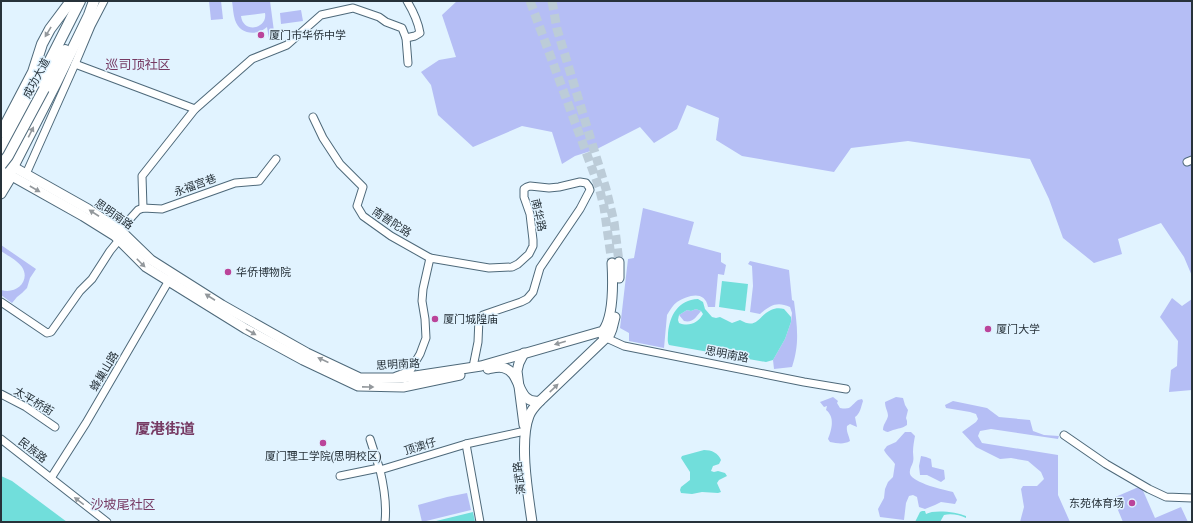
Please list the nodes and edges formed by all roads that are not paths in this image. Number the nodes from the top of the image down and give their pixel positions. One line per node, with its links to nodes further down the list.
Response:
1 (71, 1): 12 (highway, one-way to 12)
2 (80, 1): 9 (highway, 成功大道)
3 (93, 1): 9 (highway, 成功大道); 17 (highway, one-way to 3)
4 (104, 1): 8 (street)
5 (407, 1): 6 (street)
6 (406, 38): 7 (street); 10 (street)
7 (408, 63)
8 (75, 64): 10 (street); 18 (street)
9 (40, 87): 13 (highway, 成功大道); 16 (highway, 成功大道, bridge)
10 (195, 108): 21 (street)
11 (313, 117): 24 (street, 南普陀路)
12 (1, 133)
13 (1, 150)
14 (276, 159): 21 (street, 永福宫巷)
15 (1, 160): 17 (main road, 思明南路)
16 (1, 165)
17 (10, 171): 18 (main road, 思明南路); 19 (highway); 20 (main road); 23 (main road, 思明南路, one-way to 23)
18 (26, 174): 22 (main road, 思明南路, one-way to 18)
19 (1, 185)
20 (1, 194)
21 (143, 208): 22 (street)
22 (120, 230): 25 (main road, 思明南路)
23 (119, 240): 25 (main road, 思明南路, one-way to 25); 26 (street)
24 (430, 258): 32 (street, 南华路); 33 (street)
25 (171, 277): 33 (main road, 思明南路, one-way to 25); 34 (main road, 思明南路, one-way to 34); 46 (street, 蜂巢山路)
26 (1, 302)
27 (596, 334): 28 (main road, 思明南路); 29 (street, 思明南路); 29 (main road)
28 (577, 338): 30 (main road, 思明南路, one-way to 30); 31 (main road)
29 (606, 338): 31 (main road); 35 (street, 思明南路)
30 (524, 353): 32 (main road, 思明南路); 34 (main road, 演武路)
31 (587, 356): 37 (main road, one-way to 31)
32 (473, 367): 33 (main road, 思明南路)
33 (392, 378)
34 (518, 384): 37 (main road, 思明南路); 39 (main road, 演武路)
35 (846, 389)
36 (1, 394): 38 (street, 太平桥街)
37 (540, 401): 39 (main road)
38 (55, 426)
39 (525, 431): 43 (street, 顶澳仔); 51 (main road, 演武路); 52 (main road, 演武路)
40 (1064, 435): 47 (street)
41 (1, 439): 46 (street, 民族路)
42 (370, 439): 44 (street)
43 (466, 444): 44 (street, 顶澳仔); 50 (street)
44 (380, 469): 45 (street, 顶澳仔); 49 (street)
45 (340, 476)
46 (51, 478): 48 (street, 民族路, one-way to 46)
47 (1192, 498)
48 (107, 522)
49 (385, 522)
50 (480, 522)
51 (532, 522)
52 (536, 522)

